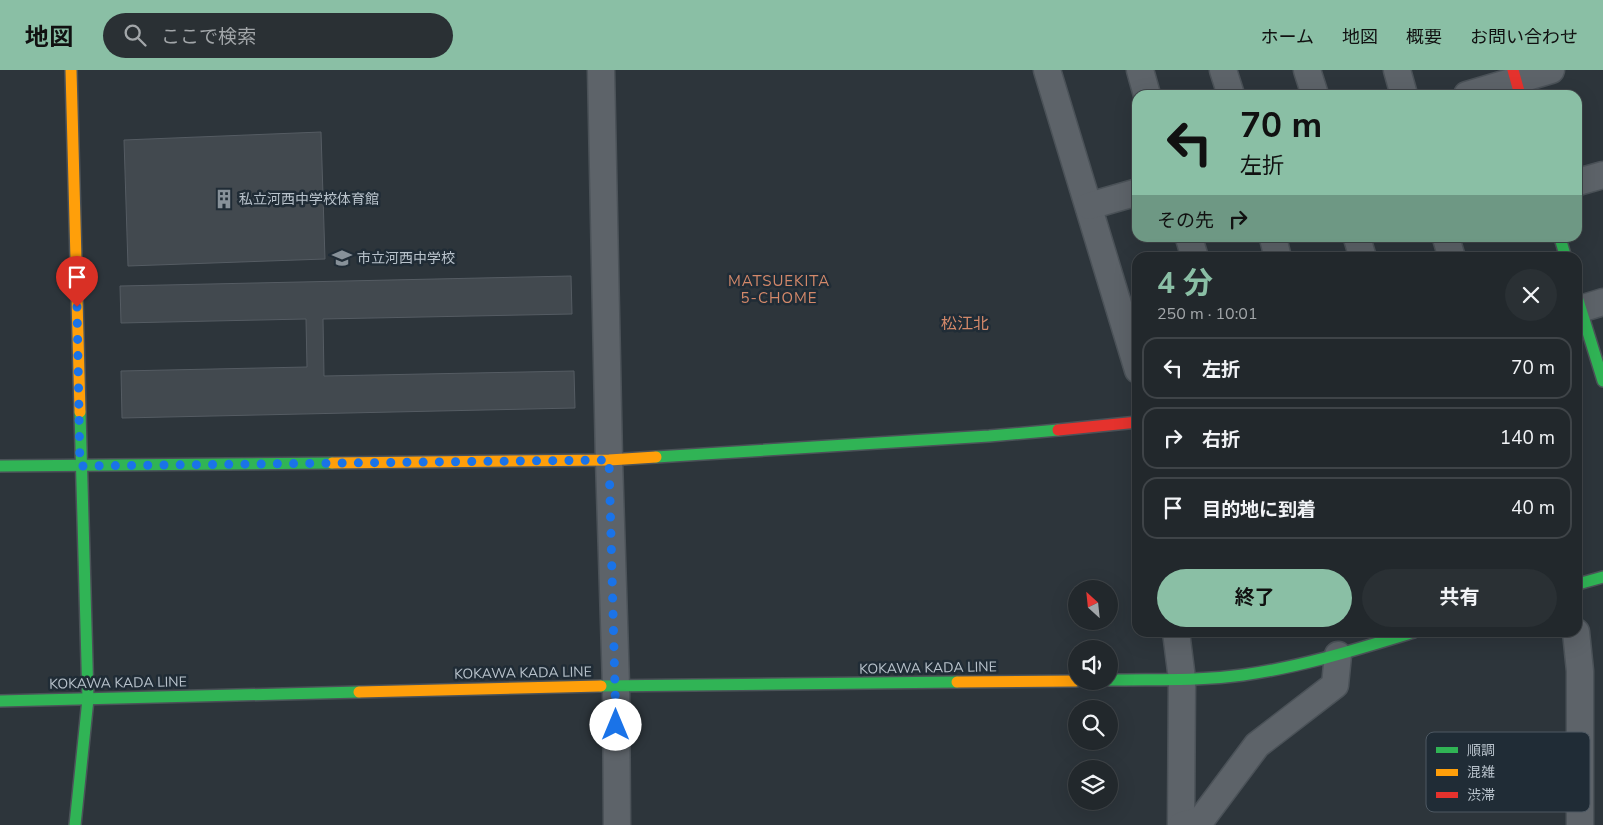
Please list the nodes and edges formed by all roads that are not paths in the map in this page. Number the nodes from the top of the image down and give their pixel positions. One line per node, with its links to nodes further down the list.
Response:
1 (72, 70): 25 (street)
2 (601, 70): 23 (street)
3 (1047, 70): 18 (street)
4 (1140, 70): 10 (street)
5 (1223, 70): 11 (street)
6 (1307, 70): 12 (street)
7 (1397, 70): 13 (street)
8 (1551, 70): 9 (street)
9 (1516, 82): 14 (street)
10 (1146, 90)
11 (1229, 90)
12 (1313, 90)
13 (1403, 90)
14 (1486, 90)
15 (1603, 175): 16 (street)
16 (1582, 181)
17 (1132, 194): 18 (street)
18 (1089, 206): 20 (street)
19 (1584, 305): 21 (street)
20 (1132, 350)
21 (1603, 381)
22 (1132, 423): 23 (street)
23 (609, 460): 25 (street); 35 (street)
24 (0, 466): 25 (street)
25 (80, 466): 36 (street)
26 (1603, 577): 27 (street)
27 (1582, 583)
28 (1177, 637): 32 (street)
29 (1397, 637): 31 (street)
30 (1577, 637): 38 (street)
31 (1338, 655): 32 (street); 42 (street)
32 (1182, 679): 33 (street); 42 (street)
33 (1118, 680)
34 (1068, 681): 35 (street, KOKAWA KADA LINE)
35 (616, 686): 36 (street, KOKAWA KADA LINE); 41 (street)
36 (88, 699): 37 (street, KOKAWA KADA LINE); 40 (street)
37 (0, 701)
38 (1580, 732)
39 (1580, 812): 43 (street)
40 (75, 825)
41 (617, 825)
42 (1182, 825)
43 (1580, 825)

